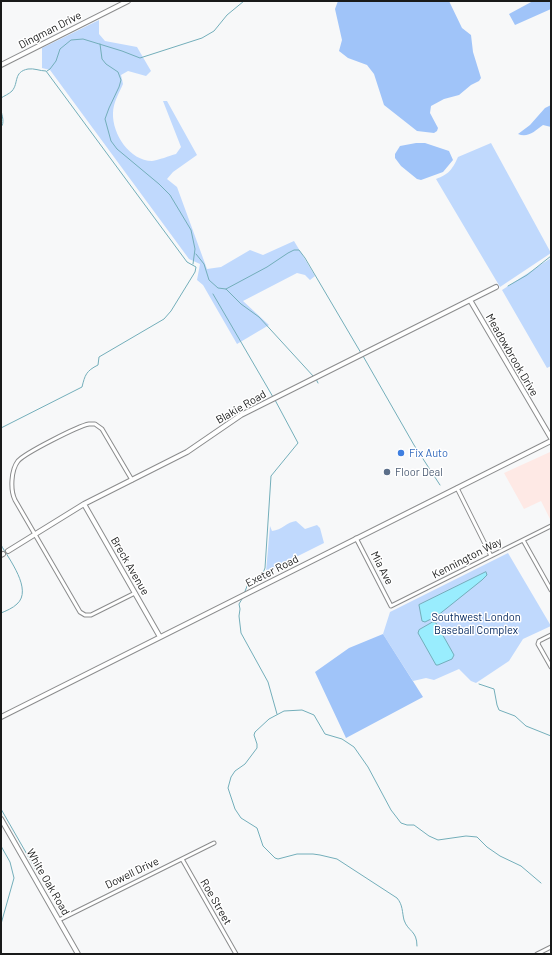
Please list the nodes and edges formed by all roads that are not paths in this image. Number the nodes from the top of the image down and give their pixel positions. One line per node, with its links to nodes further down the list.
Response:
1 (128, 1): 2 (street, Dingman Drive)
2 (1, 65)
3 (496, 287): 4 (street, Blakie Road)
4 (470, 300): 5 (street, Meadowbrook Drive); 6 (street, Blakie Road)
5 (551, 440): 7 (street, Exeter Road)
6 (132, 480): 8 (street, Blakie Road); 10 (street)
7 (457, 488): 11 (street, Exeter Road); 15 (street)
8 (84, 504): 10 (street, Blakie Road); 17 (street, Breck Avenue)
9 (551, 526): 12 (street, Kennington Way)
10 (35, 534): 13 (street, Blakie Road); 17 (street)
11 (356, 538): 18 (street, Mia Ave); 20 (street, Exeter Road)
12 (523, 540): 15 (street, Kennington Way); 16 (street)
13 (8, 551): 14 (street, Blakie Road)
14 (2, 555)
15 (490, 556): 18 (street, Kennington Way)
16 (551, 590)
17 (135, 593): 20 (street, Breck Avenue)
18 (391, 606)
19 (551, 636): 21 (street)
20 (160, 637): 22 (street, Exeter Road)
21 (551, 666)
22 (1, 716)
23 (1, 819): 26 (street, White Oak Road)
24 (214, 843): 25 (street, Dowell Drive)
25 (182, 859): 26 (street, Dowell Drive); 30 (street, Roe Street)
26 (59, 920): 29 (street, White Oak Road)
27 (551, 947): 28 (street)
28 (546, 950): 31 (street); 32 (street)
29 (78, 954)
30 (236, 954)
31 (538, 954)
32 (548, 954)

